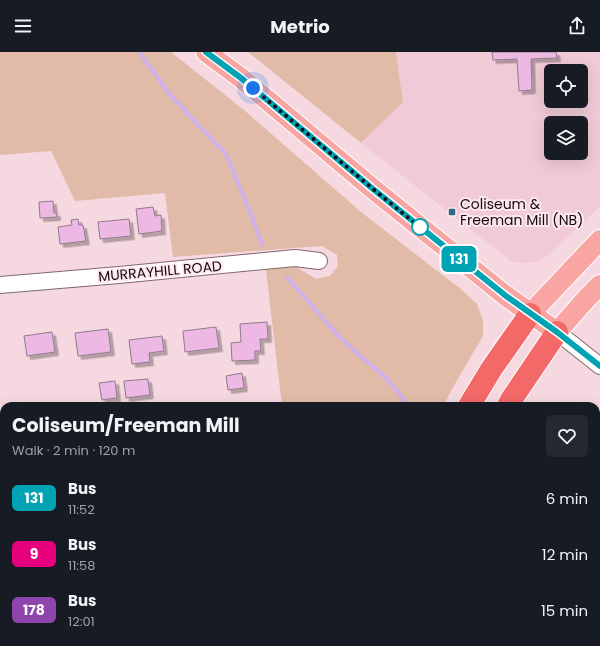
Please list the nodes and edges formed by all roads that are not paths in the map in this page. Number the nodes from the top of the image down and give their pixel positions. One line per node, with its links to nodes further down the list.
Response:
1 (206, 52): 6 (main road)
2 (600, 240): 6 (main road)
3 (319, 261): 4 (street, MURRAYHILL ROAD)
4 (0, 285)
5 (600, 285): 7 (main road)
6 (530, 314): 7 (main road); 9 (highway)
7 (557, 332): 8 (street); 10 (highway)
8 (600, 366)
9 (471, 402)
10 (510, 402)

